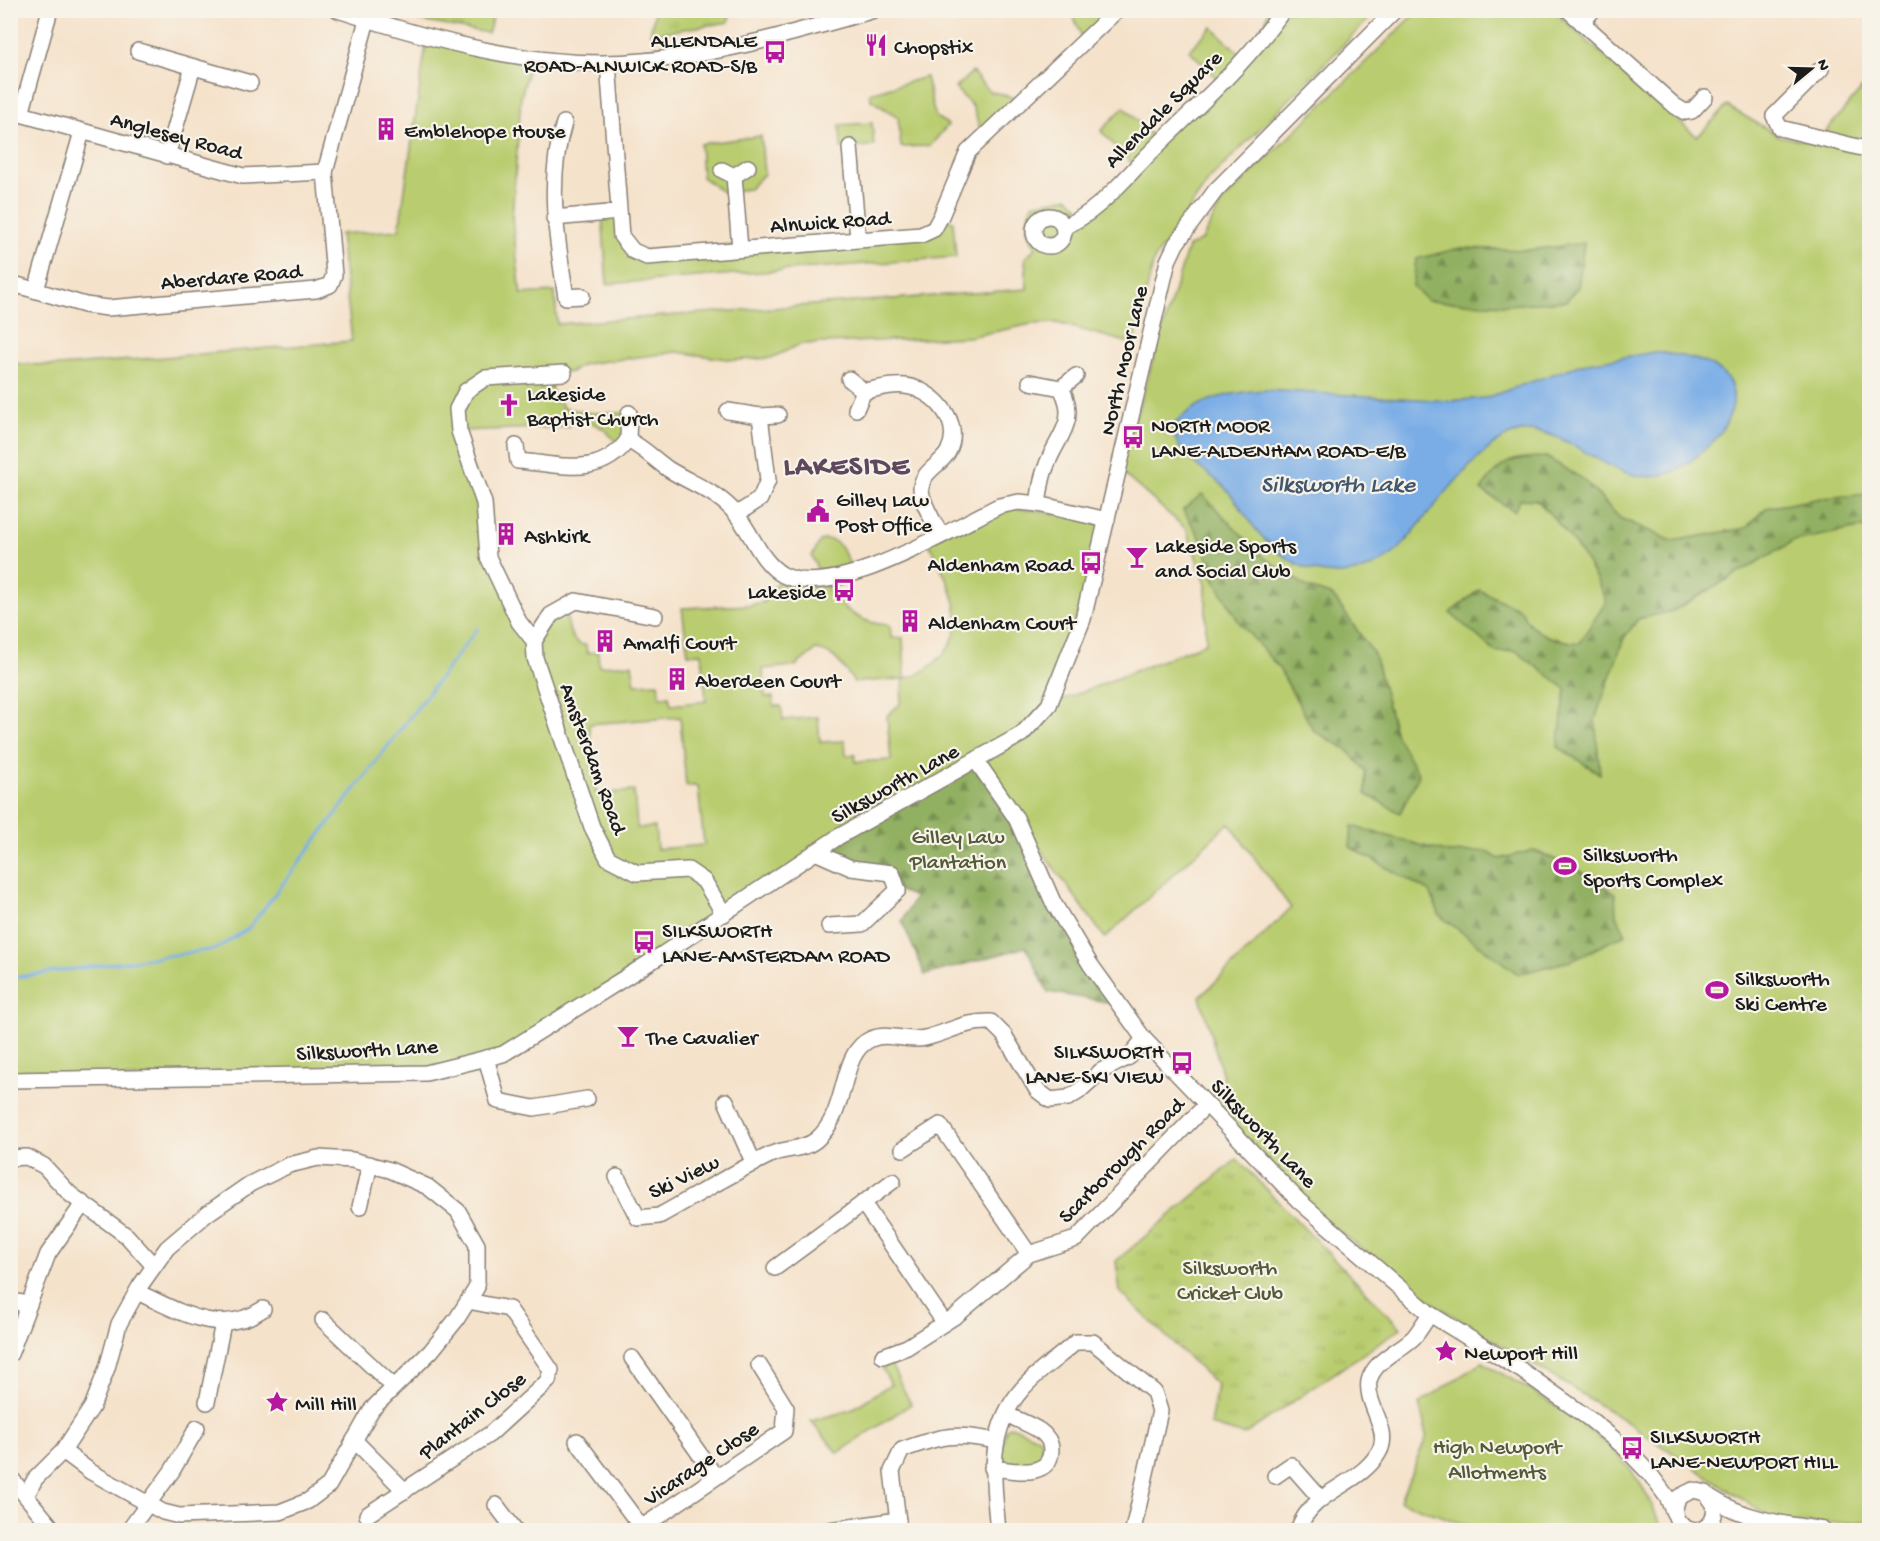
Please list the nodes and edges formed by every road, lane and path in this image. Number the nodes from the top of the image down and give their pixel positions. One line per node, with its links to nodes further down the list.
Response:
1 (50, 10): 17 (street)
2 (338, 10): 9 (street)
3 (874, 10): 12 (street)
4 (1117, 10): 28 (street, Alnwick Road)
5 (1283, 10): 27 (street, Allendale Square)
6 (1395, 10): 50 (street, North Moor Lane)
7 (1568, 10): 10 (street)
8 (1593, 10): 10 (street)
9 (367, 20): 12 (street); 24 (street, Aberdare Road)
10 (1582, 23): 16 (street)
11 (138, 51): 13 (street)
12 (608, 63): 25 (street, Alnwick Road)
13 (193, 67): 15 (street); 22 (street)
14 (1821, 69): 21 (street)
15 (250, 83)
16 (1705, 97)
17 (16, 112): 19 (street, Anglesey Road)
18 (564, 123): 26 (street)
19 (82, 132): 22 (street, Anglesey Road); 31 (street)
20 (850, 147): 28 (street)
21 (1869, 150)
22 (167, 156): 24 (street, Anglesey Road)
23 (748, 167): 29 (street)
24 (325, 172): 31 (street, Aberdare Road)
25 (619, 212): 26 (street); 29 (street, Alnwick Road)
26 (554, 218): 32 (street)
27 (1063, 227)
28 (858, 239): 29 (street, Alnwick Road)
29 (740, 249)
30 (10, 283): 31 (street, Aberdare Road)
31 (36, 290)
32 (582, 296)
33 (564, 373): 53 (street, Amsterdam Road)
34 (1076, 376): 38 (street)
35 (849, 379): 39 (street)
36 (937, 381): 40 (street)
37 (1030, 382): 38 (street)
38 (1060, 388): 48 (street)
39 (864, 391): 40 (street); 41 (street)
40 (928, 394): 51 (street)
41 (856, 409)
42 (728, 411): 45 (street)
43 (629, 413): 46 (street)
44 (778, 415): 45 (street)
45 (760, 416): 49 (street)
46 (628, 440): 47 (street); 49 (street)
47 (515, 459)
48 (1038, 504): 50 (street); 51 (street)
49 (737, 514): 51 (street)
50 (1107, 520): 54 (street, North Moor Lane)
51 (940, 534)
52 (655, 616): 53 (street)
53 (534, 641): 56 (street, Amsterdam Road)
54 (977, 762): 55 (street, Silksworth Lane); 58 (street, Silksworth Lane)
55 (815, 852): 56 (street, Silksworth Lane); 57 (street)
56 (724, 914): 59 (street, Silksworth Lane)
57 (829, 926)
58 (1144, 1038): 63 (street, Silksworth Lane); 67 (street, Ski View)
59 (486, 1058): 60 (street, Silksworth Lane); 61 (street)
60 (10, 1080)
61 (587, 1099)
62 (726, 1101): 67 (street, Ski View)
63 (1206, 1105): 73 (street, Scarborough Road); 81 (street, Silksworth Lane)
64 (903, 1149): 73 (street)
65 (10, 1158): 71 (street)
66 (370, 1164): 72 (street); 74 (street); 78 (street)
67 (754, 1164): 68 (street, Ski View)
68 (617, 1177)
69 (893, 1181): 70 (street)
70 (863, 1203): 75 (street); 83 (street)
71 (83, 1204): 74 (street); 79 (street)
72 (360, 1207)
73 (1029, 1254): 83 (street, Scarborough Road)
74 (154, 1266): 76 (street)
75 (775, 1268)
76 (137, 1292): 84 (street); 96 (street)
77 (10, 1301): 79 (street)
78 (468, 1301): 89 (street); 102 (street, Plantain Close)
79 (29, 1304): 85 (street)
80 (263, 1309): 84 (street)
81 (1430, 1314): 98 (street, Silksworth Lane); 106 (street)
82 (323, 1320): 89 (street)
83 (944, 1322): 86 (street, Scarborough Road)
84 (224, 1323): 90 (street)
85 (10, 1354)
86 (883, 1356)
87 (632, 1358): 99 (street)
88 (759, 1365): 99 (street, Vicarage Close)
89 (394, 1387): 93 (street)
90 (207, 1402)
91 (1006, 1414): 95 (street); 97 (street); 121 (street)
92 (197, 1428): 107 (street)
93 (354, 1440): 102 (street); 111 (street)
94 (577, 1441): 114 (street)
95 (995, 1442): 97 (street); 113 (street)
96 (63, 1451): 104 (street); 107 (street)
97 (993, 1468): 120 (street)
98 (1650, 1474): 103 (street, Silksworth Lane); 112 (street, Silksworth Lane)
99 (715, 1476): 114 (street, Vicarage Close)
100 (1275, 1476): 106 (street)
101 (10, 1477): 104 (street)
102 (405, 1491): 109 (street, Plantain Close)
103 (1686, 1492): 105 (street, Silksworth Lane); 112 (street, Silksworth Lane)
104 (27, 1494): 116 (street)
105 (1710, 1497): 110 (street, Silksworth Lane); 115 (street, Silksworth Lane)
106 (1320, 1498): 122 (street)
107 (148, 1502): 111 (street); 117 (street)
108 (496, 1505): 118 (street)
109 (367, 1515)
110 (1751, 1517): 115 (street, Silksworth Lane); 123 (street, Silksworth Lane)
111 (178, 1523)
112 (1681, 1524)
113 (898, 1525): 119 (street)
114 (640, 1529)
115 (1703, 1529)
116 (54, 1530)
117 (129, 1530)
118 (515, 1530)
119 (830, 1530)
120 (998, 1530)
121 (1133, 1530)
122 (1298, 1530)
123 (1824, 1530)

